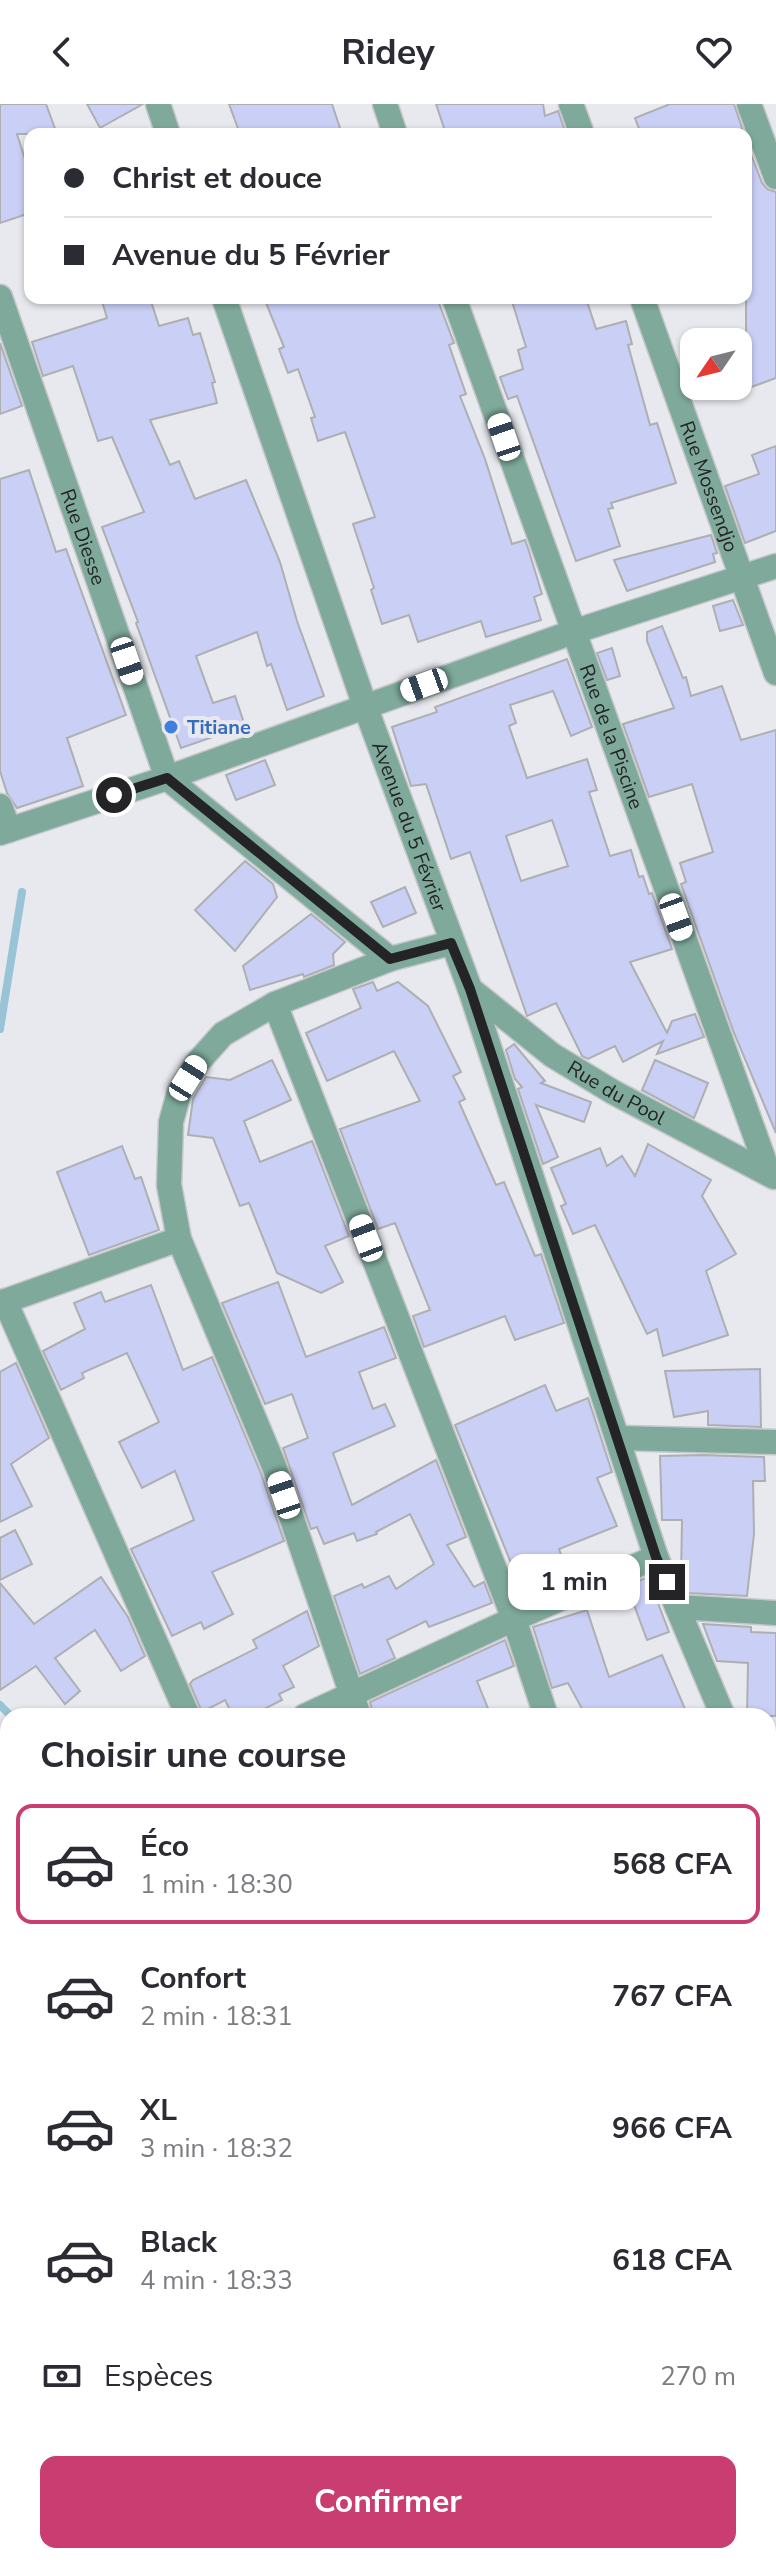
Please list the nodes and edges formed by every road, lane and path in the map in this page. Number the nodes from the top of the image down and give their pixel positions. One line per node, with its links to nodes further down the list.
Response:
1 (158, 104): 5 (street)
2 (385, 104): 6 (street)
3 (571, 104): 7 (street)
4 (749, 104): 8 (street)
5 (166, 128)
6 (393, 128)
7 (580, 128)
8 (776, 177)
9 (0, 297): 18 (street, Rue Diesse)
10 (226, 304): 17 (street, Avenue du 5 Février)
11 (456, 304): 15 (street, Rue de la Piscine)
12 (644, 304): 14 (street, Rue Mossendjo)
13 (776, 566): 14 (street)
14 (742, 577): 15 (street); 16 (street, Rue Mossendjo)
15 (573, 632): 17 (street); 25 (street, Rue de la Piscine)
16 (776, 673)
17 (365, 706): 18 (street); 21 (street, Avenue du 5 Février)
18 (167, 778): 20 (street); 22 (street)
19 (0, 806): 20 (street)
20 (4, 832)
21 (451, 943): 22 (street); 23 (street, Avenue du 5 Février)
22 (390, 959): 24 (street)
23 (470, 989): 25 (street, Rue du Pool); 28 (street, Avenue du 5 Février)
24 (275, 1004): 26 (street); 33 (street)
25 (772, 1176)
26 (179, 1239): 27 (street); 34 (street)
27 (3, 1302): 35 (street)
28 (619, 1438): 29 (street); 30 (street, Avenue du 5 Février)
29 (776, 1442)
30 (656, 1557): 31 (street, Avenue du 5 Février); 33 (street)
31 (677, 1607): 32 (street); 37 (street, Avenue du 5 Février)
32 (776, 1613)
33 (514, 1619): 34 (street); 36 (street)
34 (355, 1705)
35 (184, 1708)
36 (543, 1708)
37 (720, 1708)

